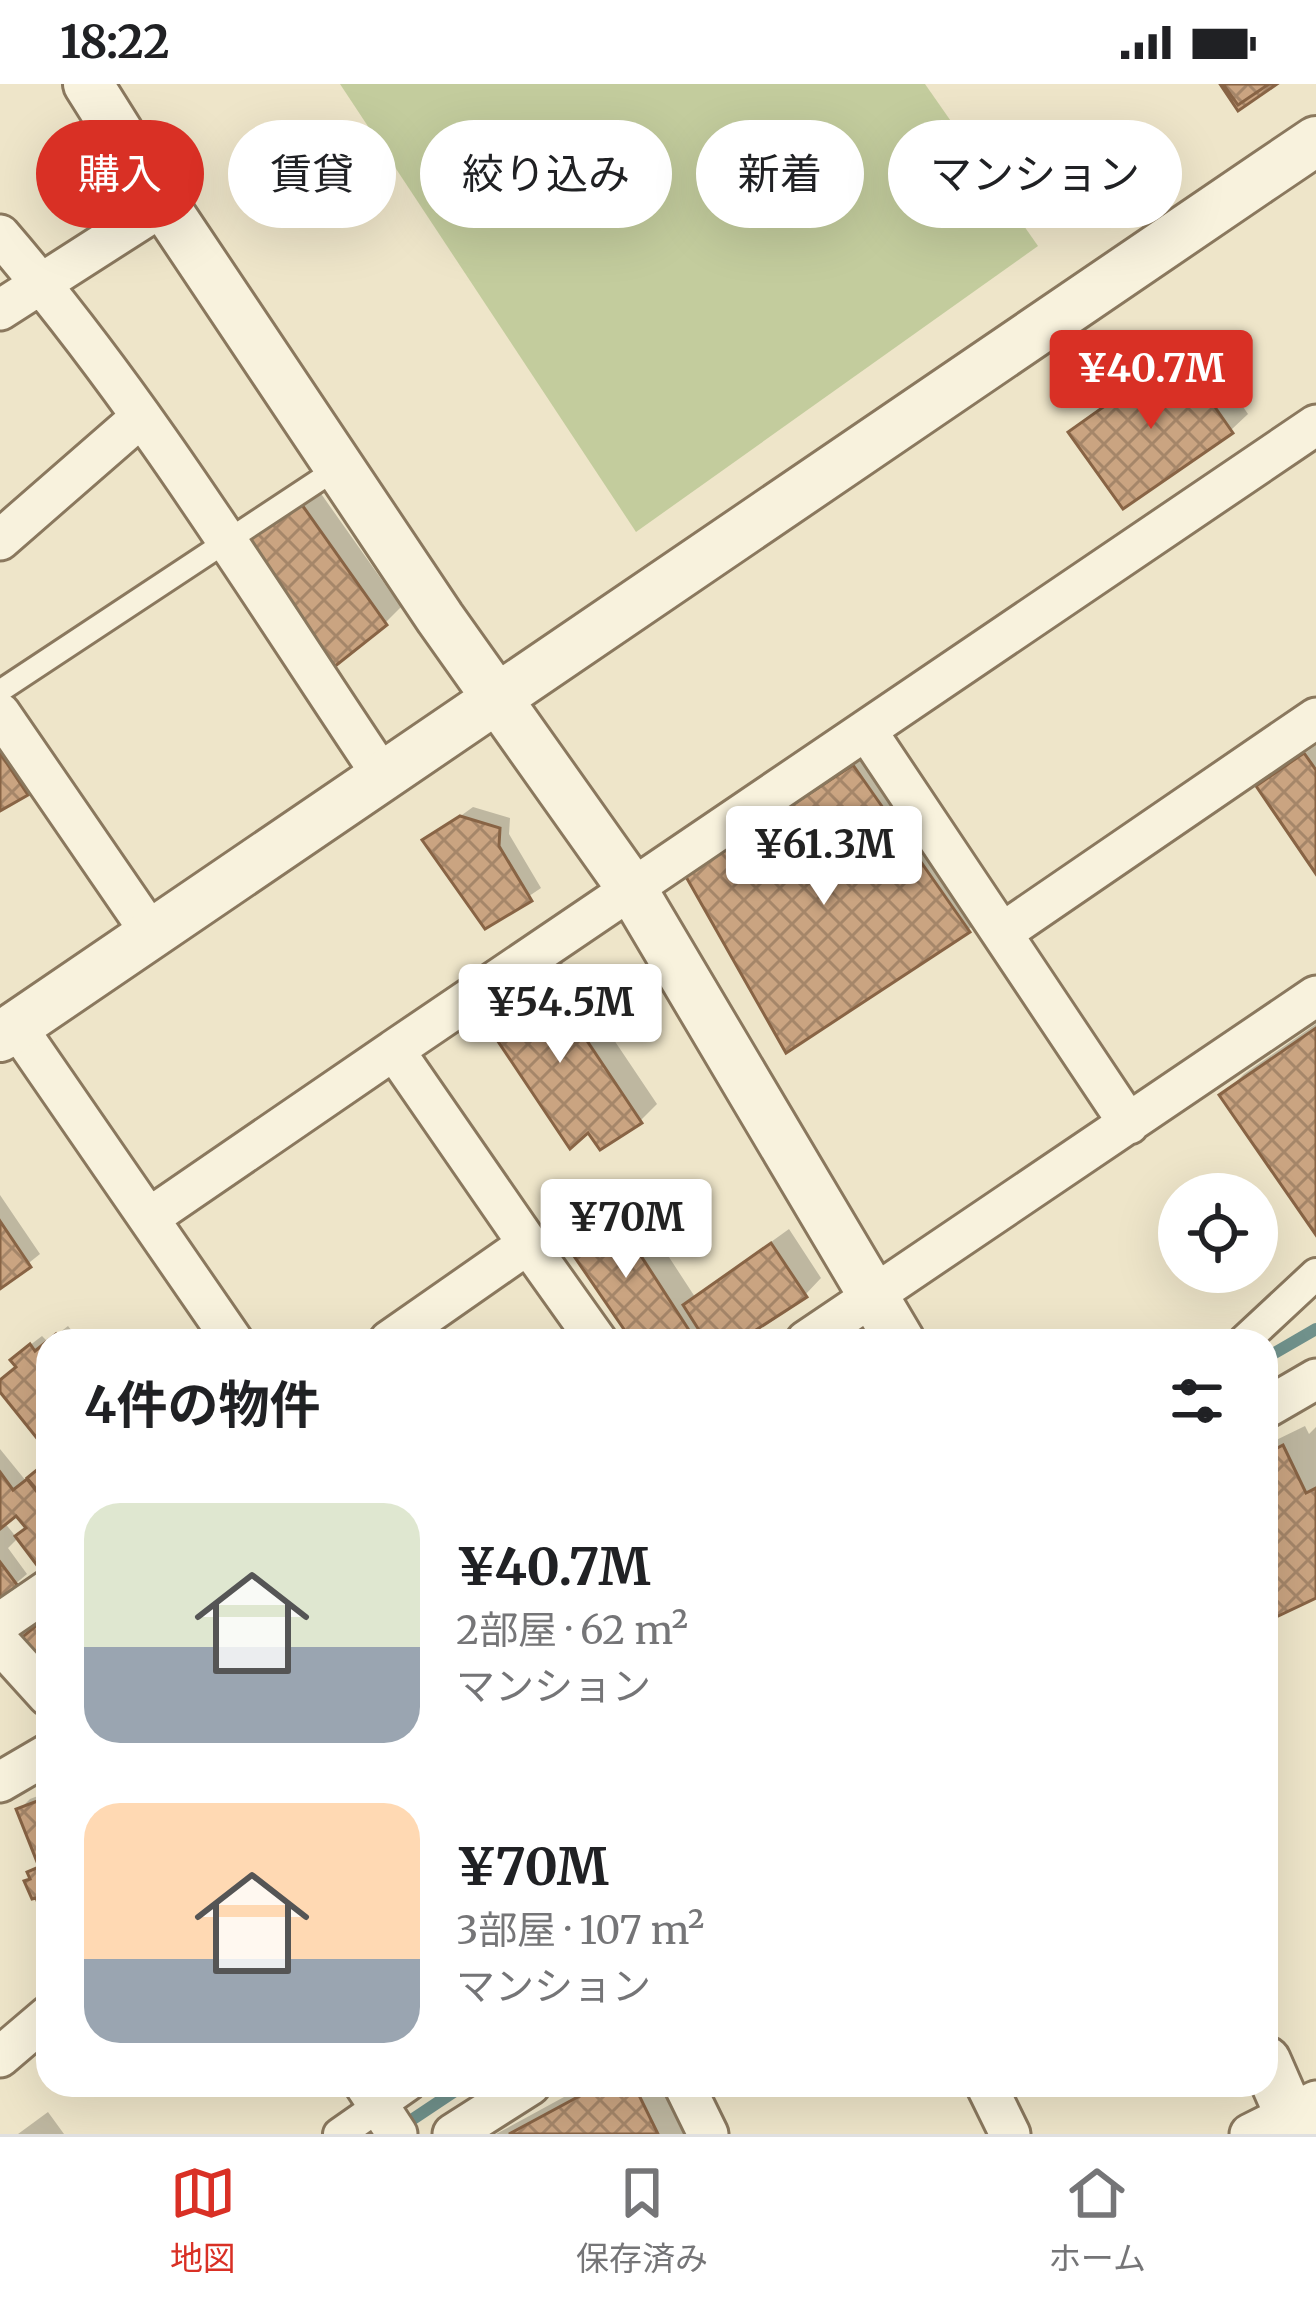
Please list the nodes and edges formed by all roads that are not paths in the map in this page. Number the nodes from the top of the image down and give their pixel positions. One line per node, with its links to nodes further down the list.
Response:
1 (88, 84): 2 (street)
2 (110, 120)
3 (1316, 141): 15 (street)
4 (130, 228): 7 (street)
5 (179, 228): 11 (street)
6 (0, 235): 7 (street)
7 (40, 282): 8 (street); 9 (street)
8 (0, 310)
9 (140, 418): 12 (street); 13 (street)
10 (1316, 425): 18 (street)
11 (339, 466): 13 (lane); 15 (street)
12 (0, 541)
13 (224, 541): 14 (lane); 19 (street)
14 (0, 691)
15 (496, 698): 19 (street); 20 (street)
16 (0, 713): 22 (street)
17 (1316, 718): 21 (street)
18 (866, 730): 20 (street); 21 (street)
19 (384, 778): 22 (street)
20 (632, 889): 25 (street); 30 (street)
21 (1002, 933): 26 (street)
22 (153, 936): 24 (street)
23 (1316, 996): 26 (street)
24 (8, 1032): 27 (street)
25 (394, 1050): 27 (street); 28 (street)
26 (1129, 1124): 30 (street)
27 (149, 1218): 31 (street)
28 (528, 1244): 32 (street); 33 (street)
29 (1316, 1274): 36 (street)
30 (872, 1294): 34 (street); 35 (street)
31 (225, 1329)
32 (406, 1329)
33 (588, 1329)
34 (823, 1329)
35 (893, 1329)
36 (1257, 1329)
37 (1316, 1378): 38 (street)
38 (1278, 1401)
39 (36, 1598): 40 (street)
40 (0, 1624)
41 (0, 1643): 42 (street)
42 (36, 1683)
43 (36, 1761): 44 (street)
44 (0, 1782)
45 (36, 2026): 46 (street)
46 (0, 2057)
47 (511, 2097): 52 (street)
48 (690, 2097): 53 (street)
49 (992, 2097): 54 (street)
50 (387, 2105): 51 (street)
51 (339, 2134)
52 (454, 2134)
53 (708, 2134)
54 (1010, 2134)

